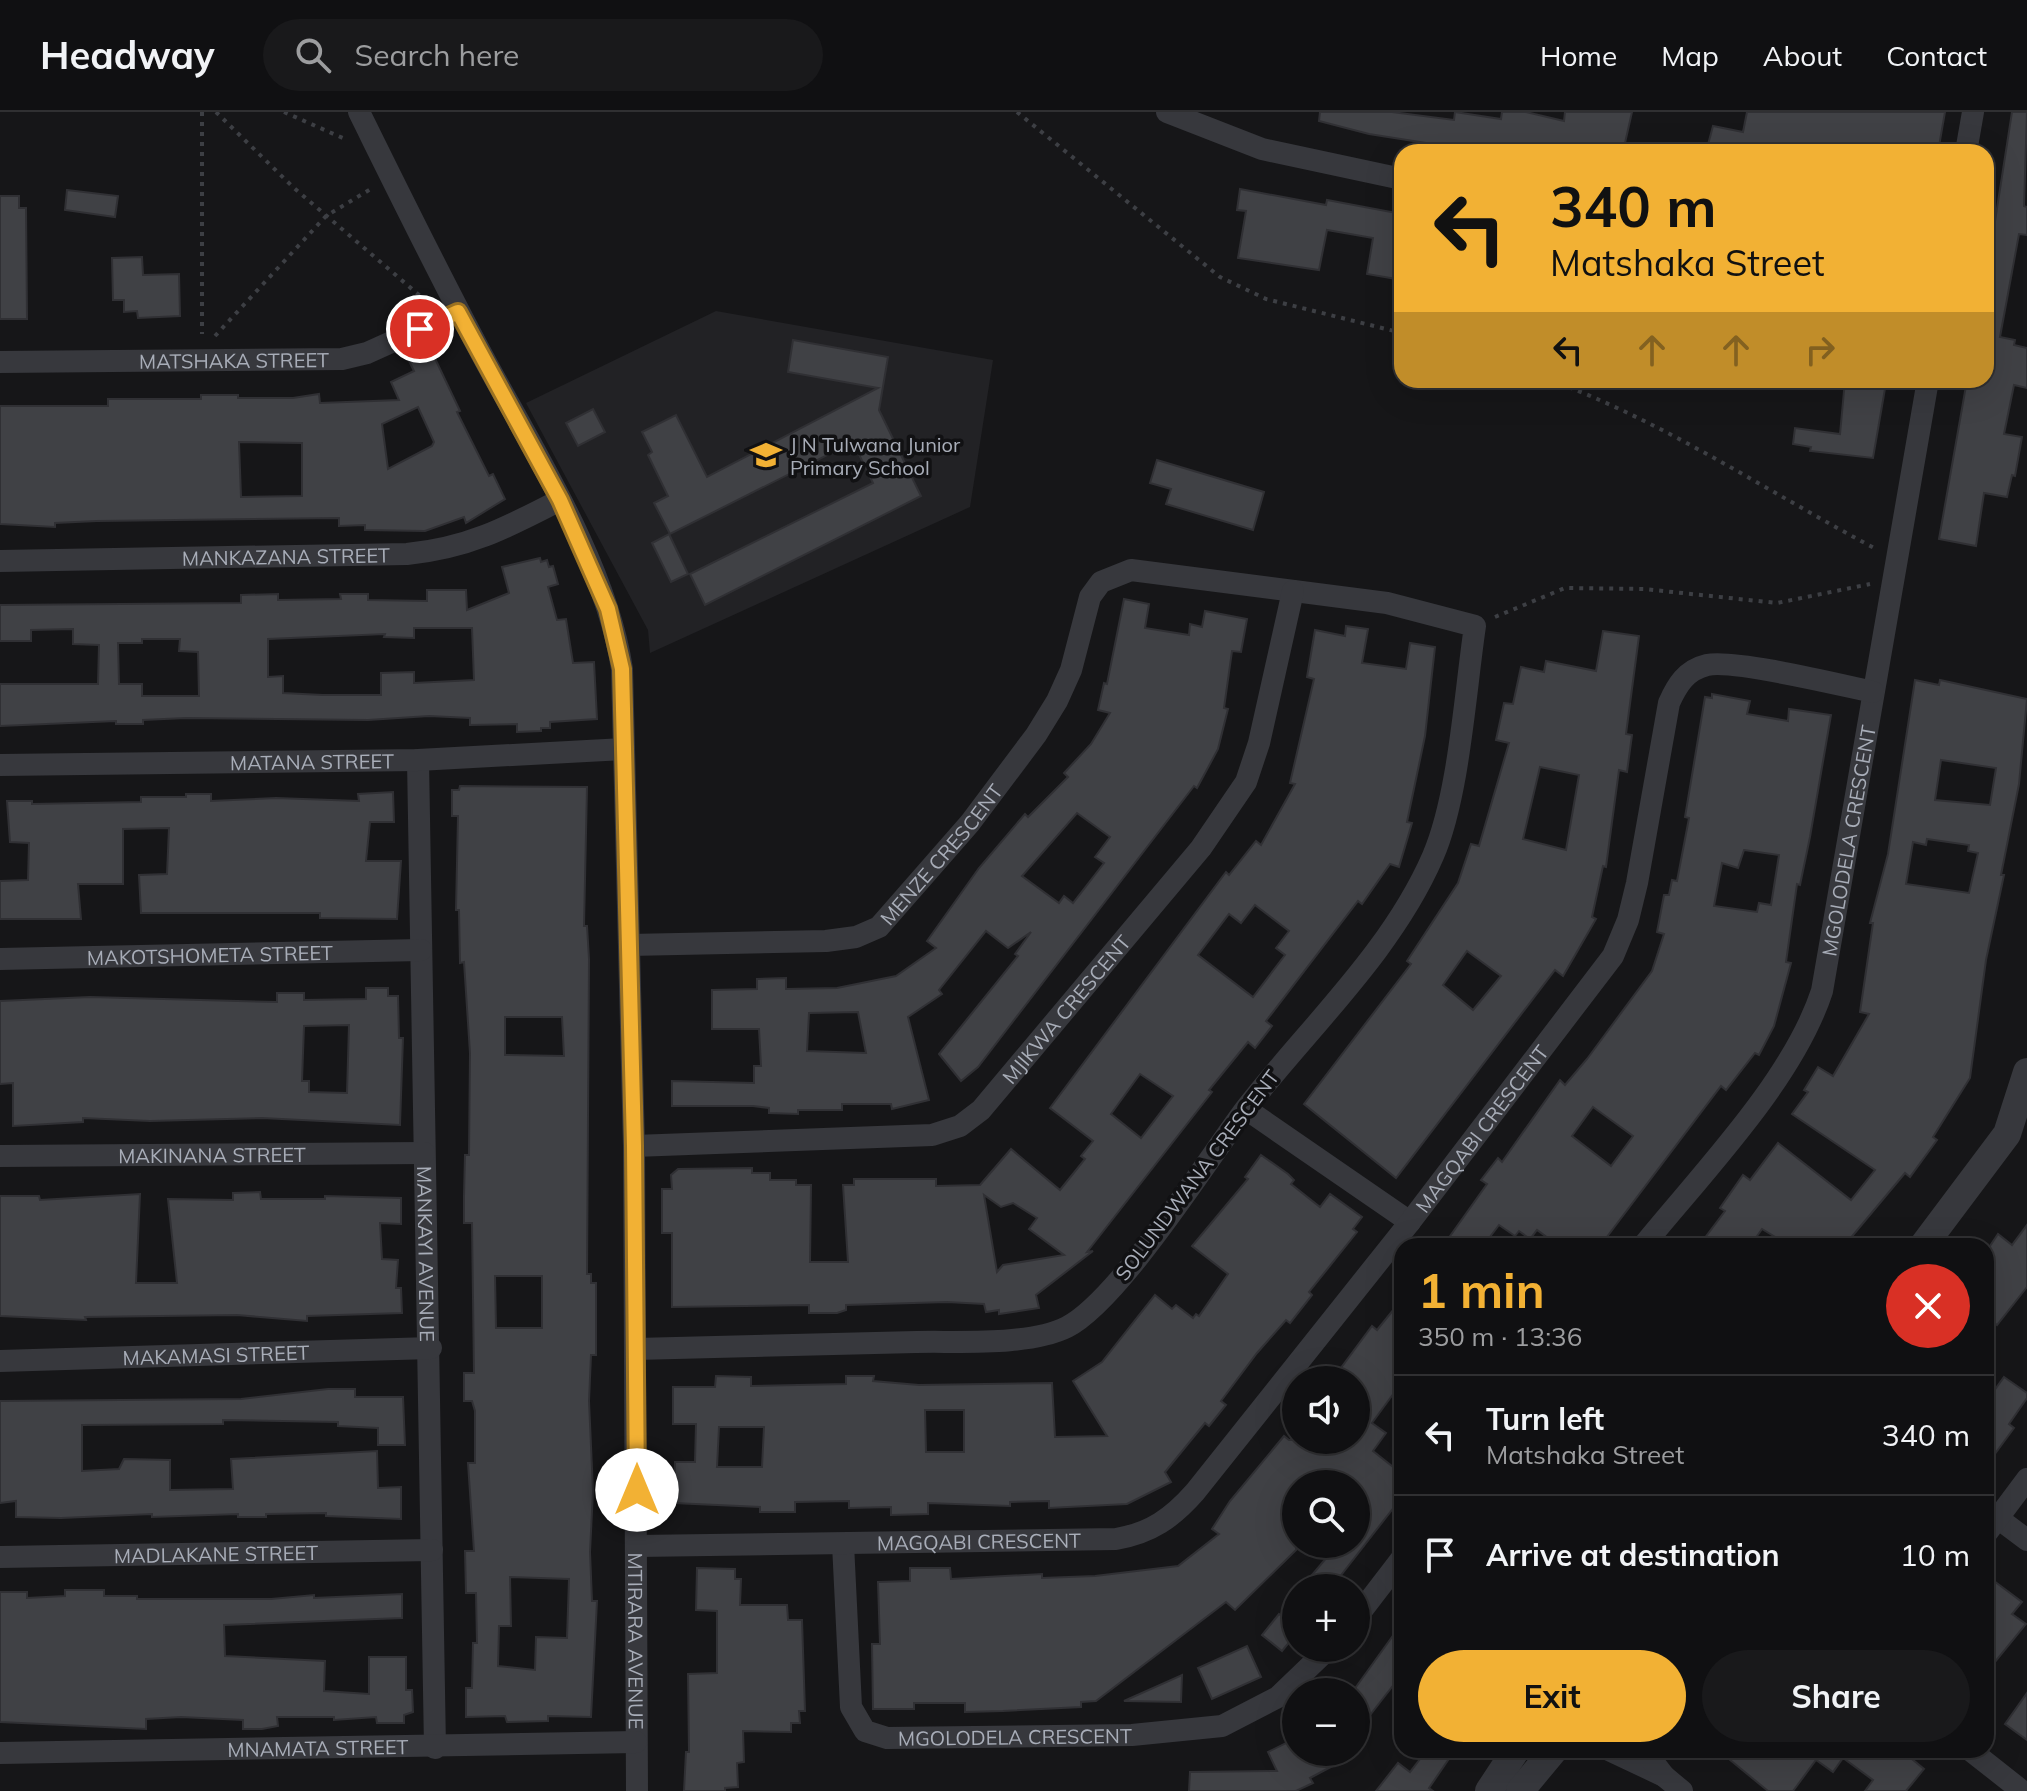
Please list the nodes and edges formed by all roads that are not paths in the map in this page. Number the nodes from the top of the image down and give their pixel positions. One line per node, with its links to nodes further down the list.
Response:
1 (359, 112): 6 (street, MTIRARA AVENUE)
2 (1167, 112): 5 (street)
3 (1973, 112): 4 (street)
4 (1967, 144)
5 (1394, 177)
6 (452, 315): 7 (street, MATSHAKA STREET); 9 (street, MTIRARA AVENUE)
7 (0, 362)
8 (1927, 388): 12 (street, MGOLODELA CRESCENT)
9 (560, 500): 10 (street, MANKAZANA STREET); 13 (street, MTIRARA AVENUE)
10 (0, 561)
11 (1293, 591): 16 (street, MENZE CRESCENT); 20 (street, SOLUNDWANA CRESCENT); 21 (street, MJIKWA CRESCENT)
12 (1873, 692): 24 (street, MAGQABI CRESCENT); 26 (street, MGOLODELA CRESCENT)
13 (624, 749): 14 (street, MATANA STREET); 16 (street, MTIRARA AVENUE)
14 (418, 760): 15 (street, MATANA STREET); 17 (street, MANKAYI AVENUE)
15 (0, 765)
16 (629, 945): 21 (street, MTIRARA AVENUE)
17 (421, 950): 18 (street, MAKOTSHOMETA STREET); 22 (street, MANKAYI AVENUE)
18 (0, 959)
19 (2027, 1072): 27 (street)
20 (1246, 1109): 24 (street); 30 (street, SOLUNDWANA CRESCENT)
21 (634, 1146): 30 (street, MTIRARA AVENUE)
22 (424, 1153): 23 (street, MAKINANA STREET); 29 (street, MANKAYI AVENUE)
23 (0, 1156)
24 (1410, 1222): 25 (street, MAGQABI CRESCENT)
25 (1397, 1238)
26 (1649, 1238)
27 (1929, 1238)
28 (1394, 1242): 36 (street, MAGQABI CRESCENT)
29 (431, 1348): 31 (street, MAKAMASI STREET); 38 (street, MANKAYI AVENUE)
30 (636, 1349): 37 (street, MTIRARA AVENUE)
31 (0, 1361)
32 (2027, 1479): 33 (street)
33 (1994, 1523)
34 (1994, 1527): 35 (street)
35 (2027, 1540)
36 (843, 1544): 37 (street, MAGQABI CRESCENT); 42 (street, MGOLODELA CRESCENT)
37 (637, 1546): 43 (street, MTIRARA AVENUE)
38 (432, 1550): 39 (street, MADLAKANE STREET); 44 (street, MANKAYI AVENUE)
39 (0, 1557)
40 (1394, 1568): 41 (street)
41 (1370, 1600)
42 (1314, 1662)
43 (636, 1742): 44 (street, MNAMATA STREET); 52 (street, MTIRARA AVENUE)
44 (435, 1748): 45 (street, MNAMATA STREET)
45 (0, 1753)
46 (1511, 1758): 53 (street)
47 (1547, 1758): 54 (street)
48 (1626, 1758): 51 (street)
49 (1650, 1758): 51 (street)
50 (1980, 1758): 56 (street)
51 (1664, 1776): 55 (street)
52 (637, 1791)
53 (1489, 1791)
54 (1520, 1791)
55 (1682, 1791)
56 (2022, 1791)

